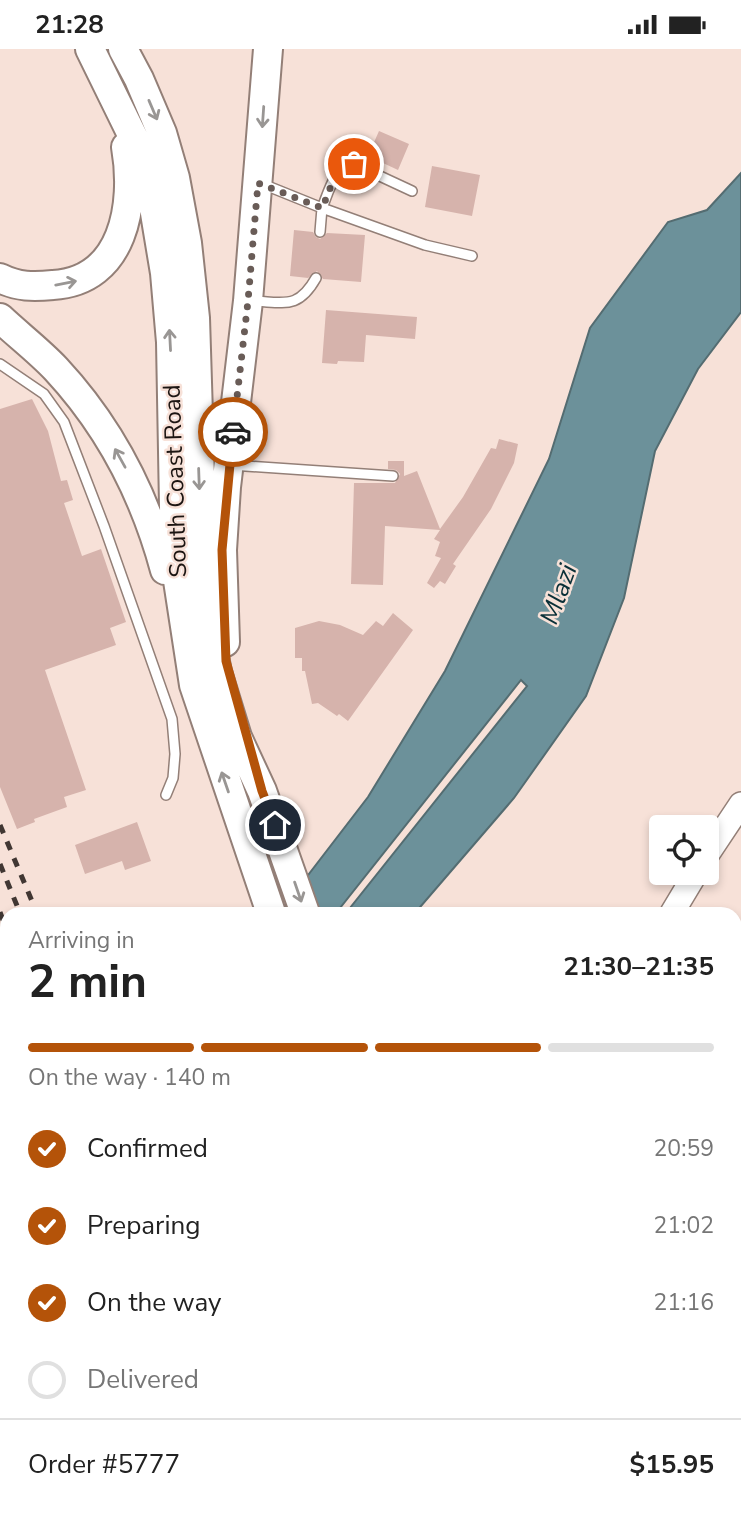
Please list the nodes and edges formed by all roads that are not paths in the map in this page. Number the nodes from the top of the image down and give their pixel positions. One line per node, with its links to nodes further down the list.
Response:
1 (90, 49): 4 (main road, South Coast Road)
2 (123, 49): 18 (main road, South Coast Road, one-way to 18)
3 (268, 49): 5 (main road, one-way to 5)
4 (118, 102): 10 (main road, one-way to 4); 17 (main road, South Coast Road, one-way to 4)
5 (258, 183): 7 (lane); 12 (main road)
6 (412, 191): 7 (lane)
7 (322, 208): 8 (lane); 9 (lane)
8 (320, 232)
9 (472, 256)
10 (0, 278)
11 (316, 278): 12 (lane)
12 (248, 301): 15 (main road)
13 (0, 318): 17 (main road, one-way to 13)
14 (0, 364): 19 (lane)
15 (229, 465): 16 (lane); 18 (main road)
16 (393, 475)
17 (194, 685): 23 (main road, South Coast Road, one-way to 17)
18 (262, 791): 24 (main road, South Coast Road, one-way to 24)
19 (166, 795)
20 (741, 804): 21 (street)
21 (719, 837)
22 (689, 885): 25 (street)
23 (269, 907)
24 (303, 907)
25 (676, 907)

